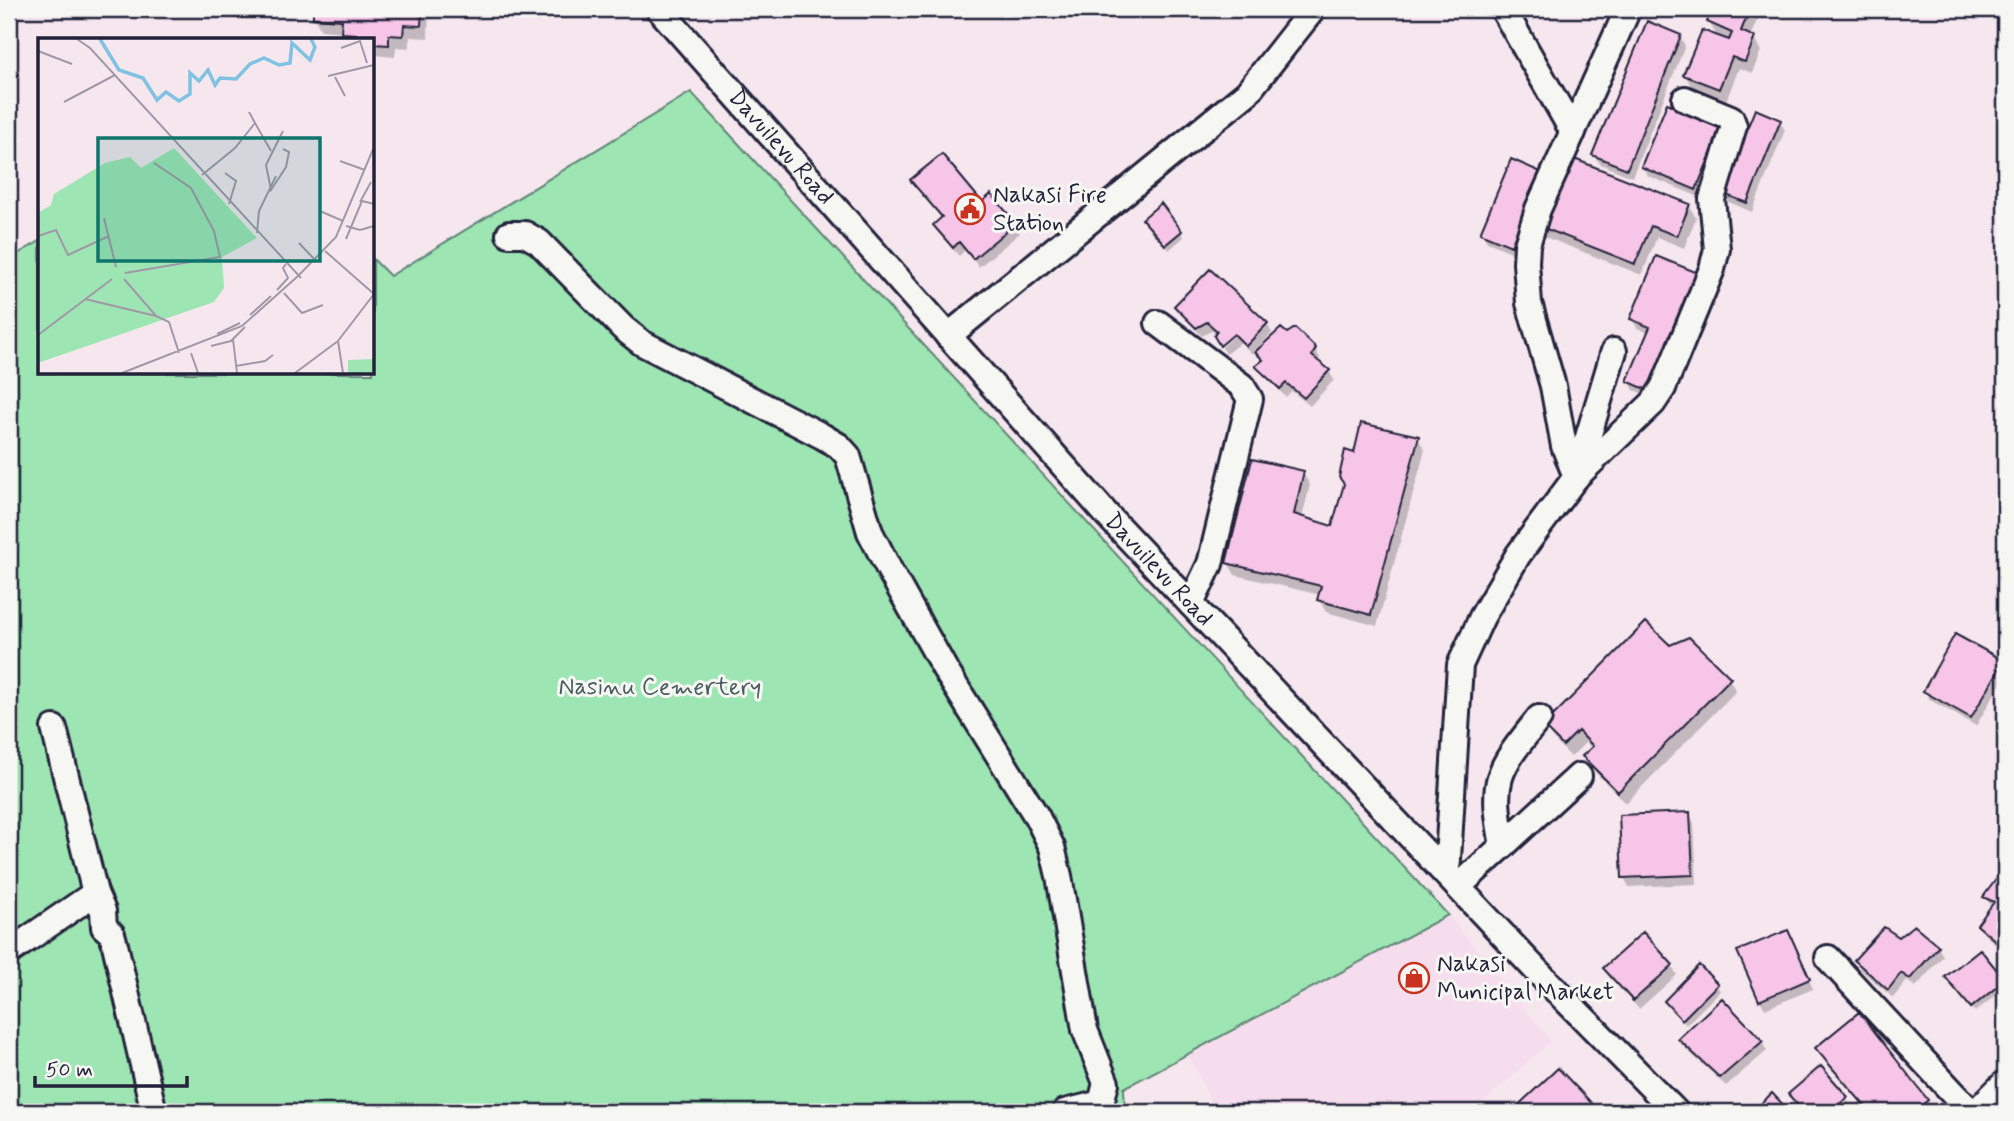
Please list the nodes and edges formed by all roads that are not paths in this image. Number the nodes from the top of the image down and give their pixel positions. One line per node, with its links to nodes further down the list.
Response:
1 (659, 9): 9 (street, Davuilevu Road)
2 (1313, 9): 9 (street)
3 (1503, 9): 6 (street)
4 (1628, 9): 6 (street)
5 (1685, 99): 11 (street)
6 (1573, 132): 11 (street)
7 (509, 233): 23 (street)
8 (1158, 323): 12 (street)
9 (948, 336): 12 (street, Davuilevu Road)
10 (1614, 351): 11 (street)
11 (1576, 477): 17 (street)
12 (1191, 604): 17 (street, Davuilevu Road)
13 (1539, 718): 16 (street)
14 (54, 728): 18 (street)
15 (1579, 776): 16 (street)
16 (1503, 846): 17 (street)
17 (1453, 881): 24 (street, Davuilevu Road)
18 (95, 893): 19 (street); 22 (street)
19 (9, 952)
20 (1829, 958): 25 (street)
21 (2005, 1090): 26 (highway)
22 (153, 1112)
23 (1065, 1112)
24 (1676, 1112)
25 (1971, 1112)
26 (1983, 1112)

